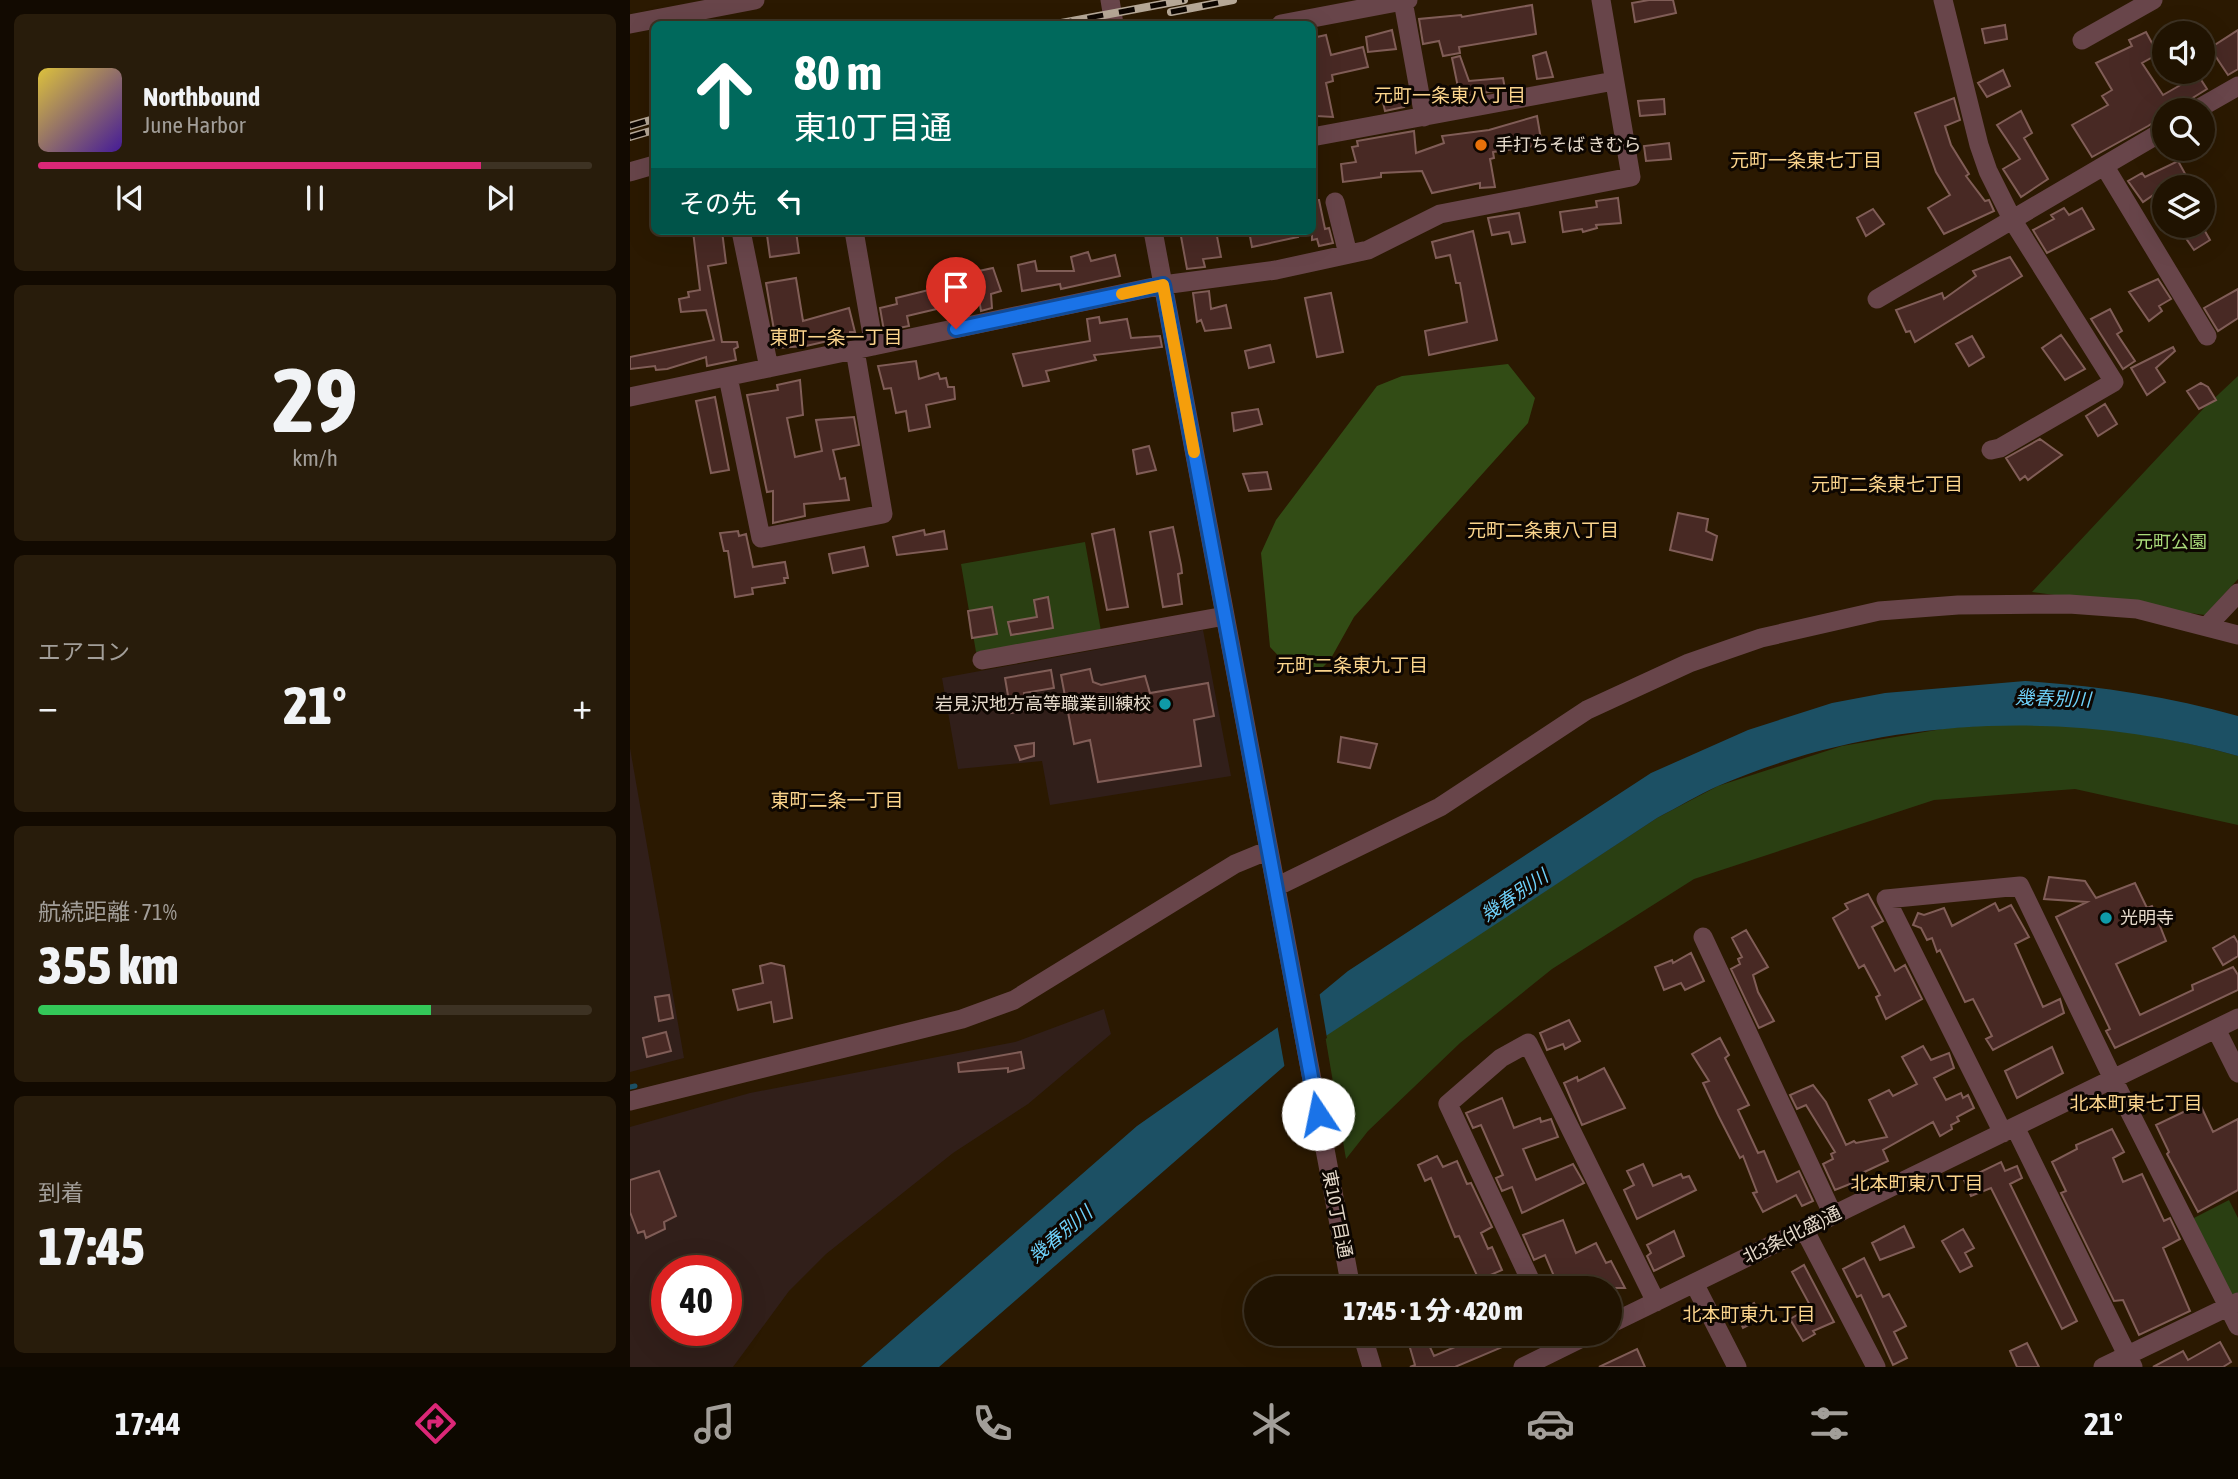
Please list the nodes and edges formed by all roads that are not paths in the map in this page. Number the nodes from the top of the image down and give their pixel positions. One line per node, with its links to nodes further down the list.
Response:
1 (755, 0): 7 (street)
2 (1110, 0): 8 (street)
3 (1601, 0): 12 (street)
4 (1943, 0): 22 (street)
5 (2153, 0): 11 (street)
6 (1406, 1): 9 (street); 15 (street)
7 (717, 4): 10 (street)
8 (1114, 21)
9 (1300, 21)
10 (630, 24)
11 (2082, 40)
12 (1614, 81): 15 (street); 26 (street)
13 (2238, 86): 14 (street)
14 (2215, 99)
15 (1424, 117): 16 (street)
16 (1316, 136)
17 (2152, 138): 19 (street)
18 (651, 166): 20 (street)
19 (2105, 167): 22 (street); 29 (street)
20 (630, 172)
21 (1335, 202): 26 (street)
22 (2013, 221): 28 (street); 34 (street)
23 (742, 235): 31 (street)
24 (854, 235): 30 (street)
25 (1154, 235): 27 (street)
26 (1348, 254): 27 (street)
27 (1163, 285): 30 (street); 36 (street)
28 (1877, 299)
29 (2207, 336)
30 (865, 348): 31 (street); 32 (street)
31 (769, 368): 32 (street)
32 (728, 377): 33 (street)
33 (630, 397)
34 (1991, 450)
35 (2238, 593): 37 (street)
36 (1225, 616): 39 (street); 40 (street)
37 (2208, 625): 38 (street); 41 (street)
38 (2238, 635)
39 (982, 660)
40 (1269, 850): 41 (street); 47 (street)
41 (1276, 887): 51 (street, 東10丁目通)
42 (1703, 937): 49 (street)
43 (2238, 1018): 44 (street, 北3条(北盛)通)
44 (2216, 1029): 45 (street); 46 (street, 北3条(北盛)通)
45 (2238, 1073)
46 (2113, 1079): 48 (street, 北3条(北盛)通); 48 (street); 55 (street)
47 (630, 1101)
48 (2009, 1130): 49 (street, 北3条(北盛)通); 60 (street)
49 (1833, 1215): 50 (street, 北3条(北盛)通)
50 (1804, 1229): 53 (street, 北3条(北盛)通); 64 (street)
51 (1349, 1276)
52 (1528, 1276): 54 (street)
53 (1694, 1283): 54 (street, 北3条(北盛)通); 63 (street)
54 (1656, 1302): 56 (street, 北3条(北盛)通)
55 (2233, 1305): 57 (street); 60 (street)
56 (1622, 1318)
57 (2238, 1326)
58 (1366, 1346): 61 (street)
59 (1550, 1346): 62 (street)
60 (2131, 1361): 65 (street)
61 (1372, 1367)
62 (1523, 1367)
63 (1737, 1367)
64 (1876, 1367)
65 (2103, 1367)

